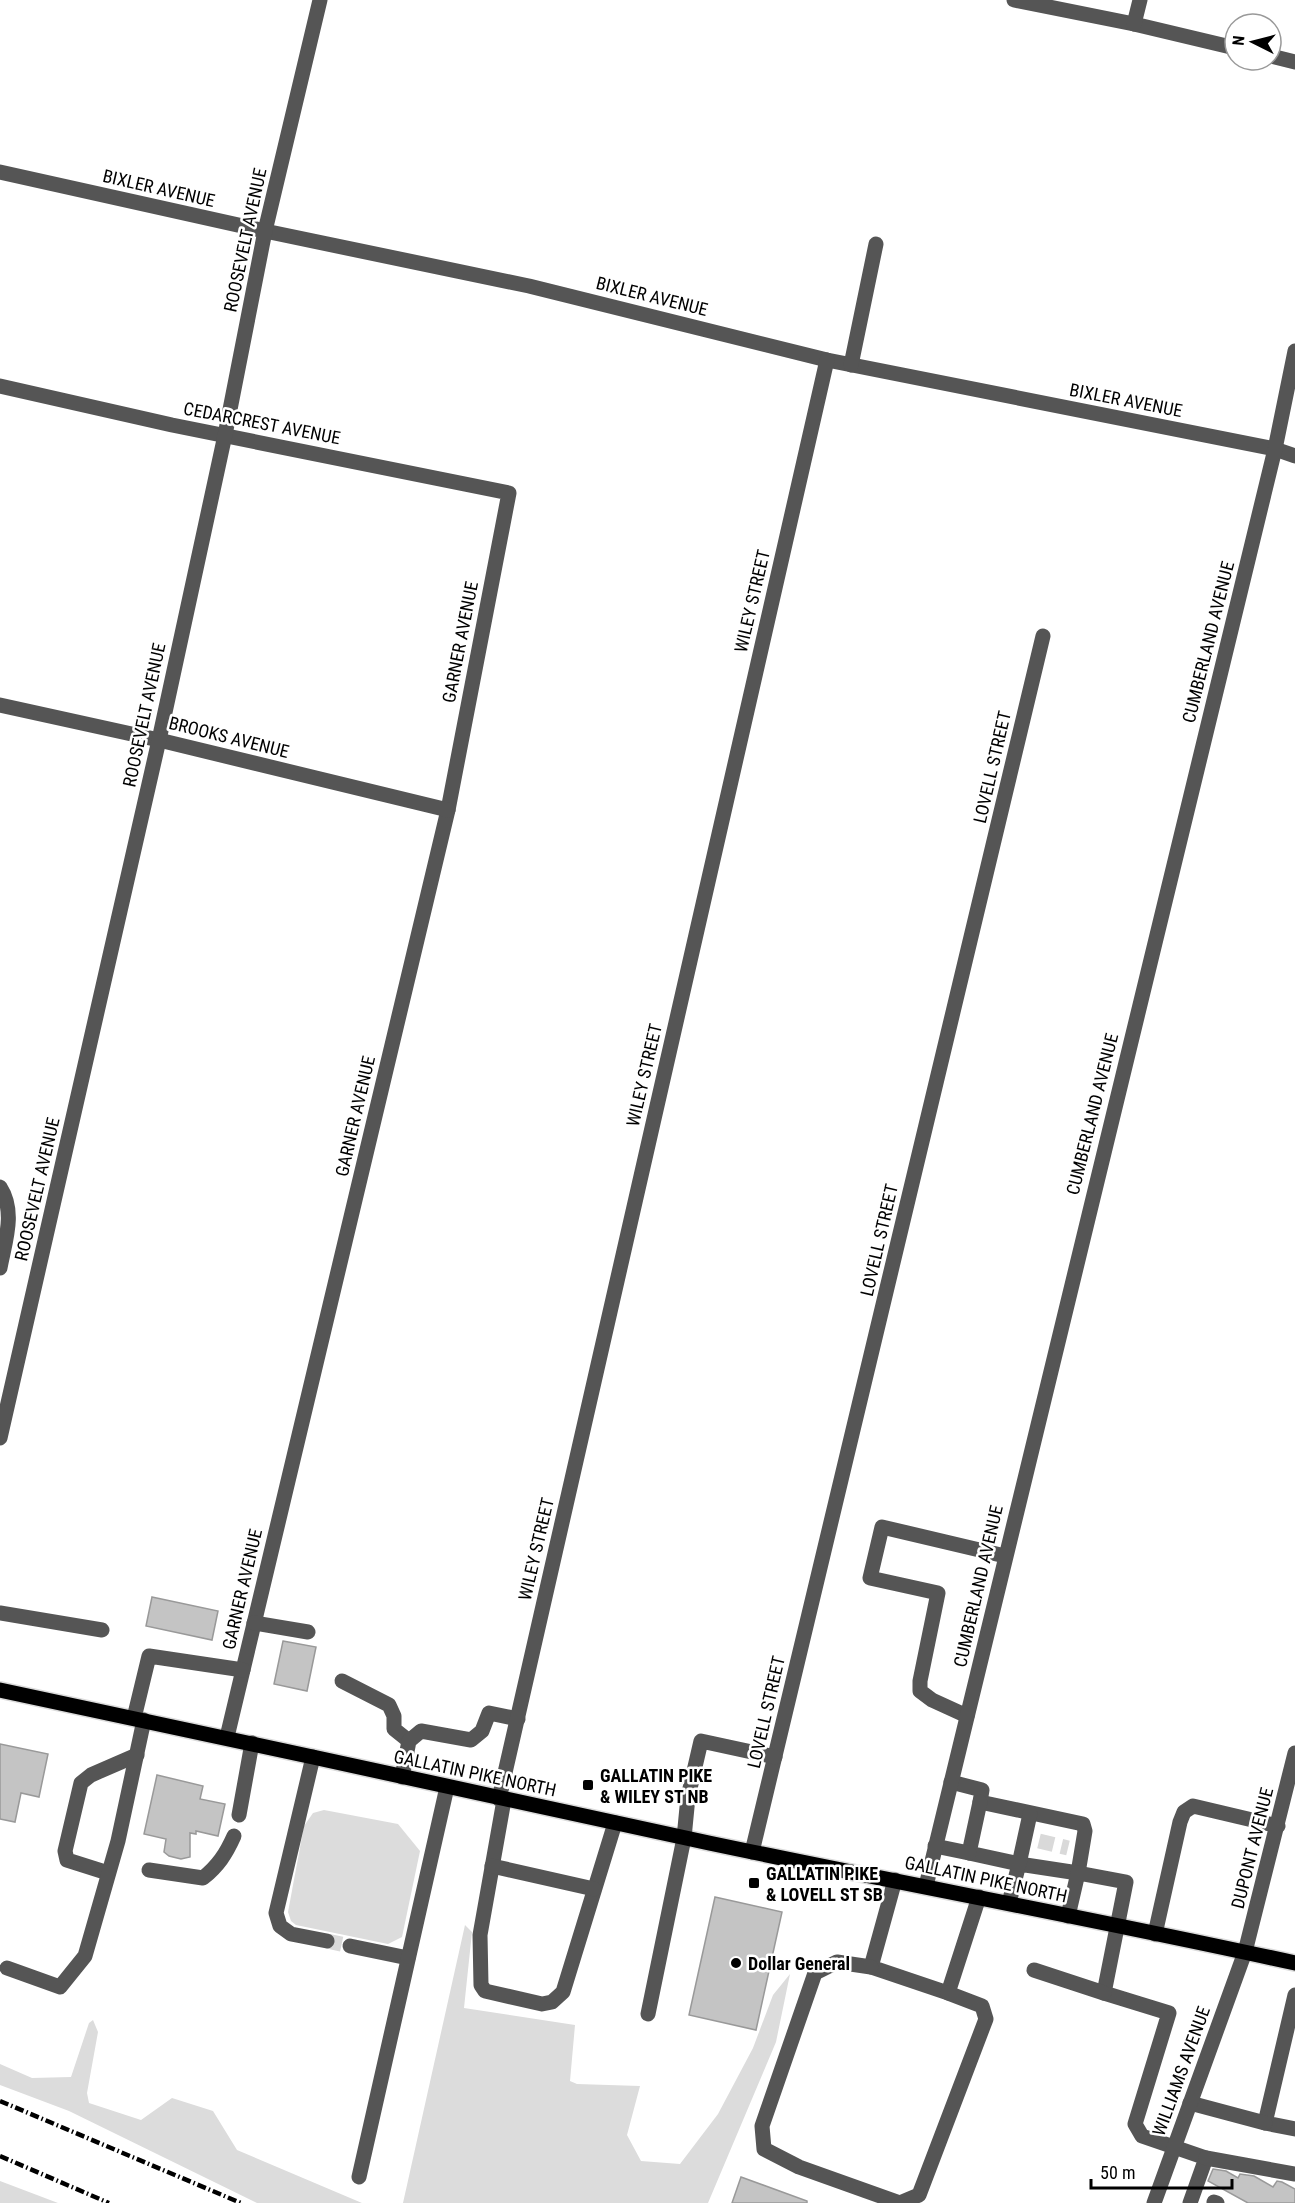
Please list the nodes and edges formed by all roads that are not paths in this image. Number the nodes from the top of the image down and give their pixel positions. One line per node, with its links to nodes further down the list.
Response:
1 (320, 0): 7 (street, ROOSEVELT AVENUE)
2 (1014, 0): 4 (street)
3 (1140, 0): 4 (street)
4 (1134, 24): 5 (street)
5 (1223, 45)
6 (0, 172): 7 (street, BIXLER AVENUE)
7 (265, 231): 10 (street, BIXLER AVENUE); 13 (street, ROOSEVELT AVENUE)
8 (876, 244): 11 (street)
9 (1295, 351): 14 (street, CUMBERLAND AVENUE)
10 (827, 360): 11 (street, BIXLER AVENUE); 34 (street, WILEY STREET)
11 (851, 365): 14 (street, BIXLER AVENUE)
12 (0, 386): 13 (street, CEDARCREST AVENUE)
13 (225, 435): 16 (street, CEDARCREST AVENUE); 19 (street, ROOSEVELT AVENUE)
14 (1275, 449): 15 (street, BIXLER AVENUE); 24 (street, CUMBERLAND AVENUE)
15 (1295, 456)
16 (507, 501): 20 (street, GARNER AVENUE)
17 (1043, 636): 41 (street, LOVELL STREET)
18 (0, 705): 19 (street, BROOKS AVENUE)
19 (159, 740): 20 (street, BROOKS AVENUE); 23 (street, ROOSEVELT AVENUE)
20 (448, 810): 26 (street, GARNER AVENUE)
21 (0, 1187): 22 (street)
22 (0, 1268)
23 (0, 1438)
24 (1005, 1556): 32 (street, CUMBERLAND AVENUE); 32 (street)
25 (0, 1613): 27 (street)
26 (254, 1623): 28 (street); 29 (street, GARNER AVENUE)
27 (102, 1630)
28 (308, 1632)
29 (243, 1670): 33 (street); 35 (street, GARNER AVENUE)
30 (342, 1681): 36 (street)
31 (0, 1690): 33 (main road, GALLATIN PIKE NORTH)
32 (967, 1716): 43 (street, CUMBERLAND AVENUE)
33 (139, 1719): 35 (main road, GALLATIN PIKE NORTH); 39 (street)
34 (518, 1719): 36 (street); 45 (street, WILEY STREET)
35 (226, 1737): 37 (main road, GALLATIN PIKE NORTH)
36 (409, 1742): 42 (street)
37 (252, 1743): 40 (main road, GALLATIN PIKE NORTH); 48 (street)
38 (1295, 1753): 49 (street, DUPONT AVENUE)
39 (136, 1755): 59 (street); 59 (street)
40 (313, 1757): 42 (main road, GALLATIN PIKE NORTH); 69 (street)
41 (775, 1757): 52 (street); 54 (street, LOVELL STREET)
42 (402, 1777): 44 (main road, GALLATIN PIKE NORTH)
43 (951, 1782): 46 (street); 53 (street, CUMBERLAND AVENUE)
44 (447, 1787): 45 (main road, GALLATIN PIKE NORTH); 72 (street)
45 (502, 1799): 50 (main road, GALLATIN PIKE NORTH); 57 (street, WILEY STREET)
46 (980, 1802): 47 (street); 55 (street)
47 (1030, 1814): 56 (street); 60 (street)
48 (239, 1815)
49 (1285, 1820): 68 (street); 71 (street, DUPONT AVENUE)
50 (615, 1823): 52 (main road, GALLATIN PIKE NORTH); 63 (street, WILEY STREET)
51 (234, 1836): 58 (street)
52 (684, 1838): 54 (main road, GALLATIN PIKE NORTH); 80 (street)
53 (935, 1846): 55 (street); 62 (street, CUMBERLAND AVENUE)
54 (752, 1852): 61 (main road, GALLATIN PIKE NORTH)
55 (969, 1853): 56 (street)
56 (1019, 1864): 60 (street); 65 (street)
57 (492, 1866): 63 (street); 63 (street, WILEY STREET)
58 (149, 1870)
59 (108, 1873): 75 (street)
60 (1078, 1873): 66 (street); 67 (street)
61 (895, 1880): 62 (main road, GALLATIN PIKE NORTH); 74 (street)
62 (926, 1886): 64 (main road, GALLATIN PIKE NORTH)
63 (594, 1889)
64 (979, 1897): 65 (main road, GALLATIN PIKE NORTH); 77 (street)
65 (1009, 1903): 66 (main road, GALLATIN PIKE NORTH)
66 (1068, 1916): 67 (main road, GALLATIN PIKE NORTH)
67 (1118, 1926): 68 (main road, GALLATIN PIKE NORTH); 78 (street)
68 (1155, 1934): 71 (main road, GALLATIN PIKE NORTH)
69 (327, 1941)
70 (350, 1946): 72 (street)
71 (1245, 1952): 73 (main road, GALLATIN PIKE NORTH); 81 (street, WILLIAMS AVENUE)
72 (408, 1958): 87 (street)
73 (1295, 1963)
74 (871, 1967): 77 (street); 77 (street)
75 (7, 1968)
76 (1034, 1970): 78 (street)
77 (948, 1993)
78 (1104, 1993): 84 (street)
79 (1295, 1995): 82 (street)
80 (648, 2014)
81 (1190, 2103): 82 (street); 84 (street, WILLIAMS AVENUE)
82 (1265, 2123): 83 (street)
83 (1295, 2129)
84 (1174, 2147): 85 (street); 88 (street, WILLIAMS AVENUE)
85 (1206, 2158): 86 (street); 89 (street)
86 (1295, 2174)
87 (358, 2177)
88 (1154, 2203)
89 (1190, 2203)

